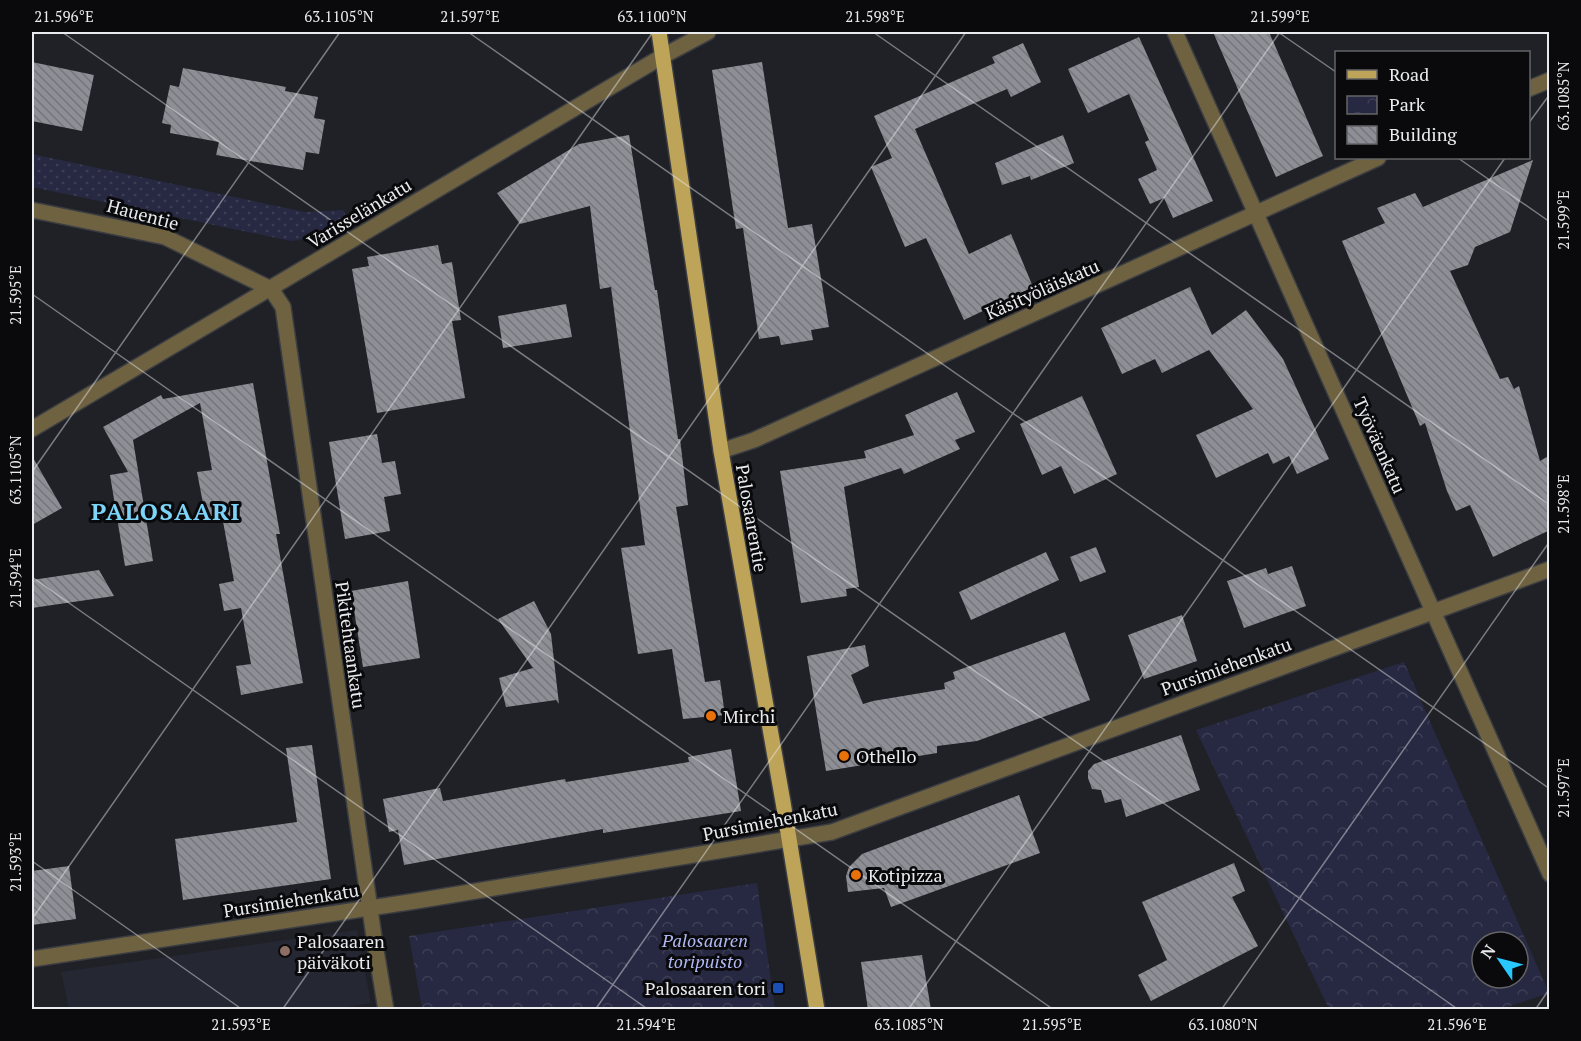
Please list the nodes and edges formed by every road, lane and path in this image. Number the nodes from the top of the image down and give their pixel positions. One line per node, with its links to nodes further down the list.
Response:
1 (659, 32): 4 (main road, Palosaarentie)
2 (708, 32): 4 (street, Varisselänkatu)
3 (1175, 32): 9 (street, Työväenkatu)
4 (663, 56): 10 (street, Varisselänkatu); 12 (main road, Palosaarentie)
5 (1550, 80): 6 (street)
6 (1530, 88)
7 (1376, 159): 9 (street, Käsityöläiskatu)
8 (32, 210): 10 (street, Hauentie)
9 (1256, 213): 12 (street, Käsityöläiskatu); 14 (street, Työväenkatu)
10 (271, 289): 11 (street, Varisselänkatu); 17 (street, Pikitehtaankatu)
11 (32, 429)
12 (721, 450): 15 (main road, Palosaarentie)
13 (1550, 569): 14 (street, Pursimiehenkatu)
14 (1434, 612): 15 (street, Pursimiehenkatu); 16 (street, Työväenkatu)
15 (789, 839): 17 (street, Pursimiehenkatu); 20 (main road, Palosaarentie)
16 (1550, 874)
17 (370, 908): 18 (street, Pursimiehenkatu); 19 (street, Pikitehtaankatu)
18 (32, 959)
19 (386, 1010)
20 (817, 1010)

